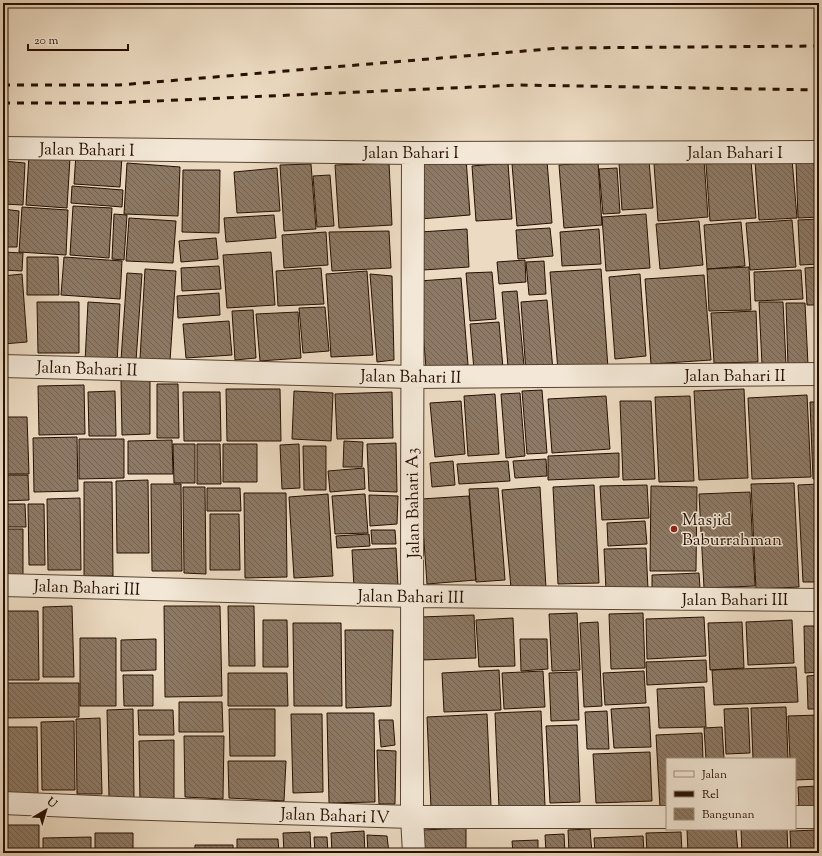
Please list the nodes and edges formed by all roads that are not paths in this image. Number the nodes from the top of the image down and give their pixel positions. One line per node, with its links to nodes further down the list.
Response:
1 (3, 148): 3 (street, Jalan Bahari I)
2 (819, 152): 3 (street, Jalan Bahari I)
3 (413, 153): 6 (street, Jalan Bahari A3)
4 (3, 366): 6 (street, Jalan Bahari II)
5 (819, 374): 6 (street, Jalan Bahari II)
6 (411, 377): 8 (street, Jalan Bahari A3)
7 (3, 585): 8 (street, Jalan Bahari III)
8 (413, 596): 9 (street, Jalan Bahari III); 11 (street, Jalan Bahari A3)
9 (819, 600)
10 (3, 803): 11 (street, Jalan Bahari IV)
11 (412, 817): 12 (street, Jalan Bahari IV); 15 (street, Jalan Bahari A3)
12 (666, 817)
13 (796, 817): 14 (street)
14 (819, 817)
15 (414, 853)

